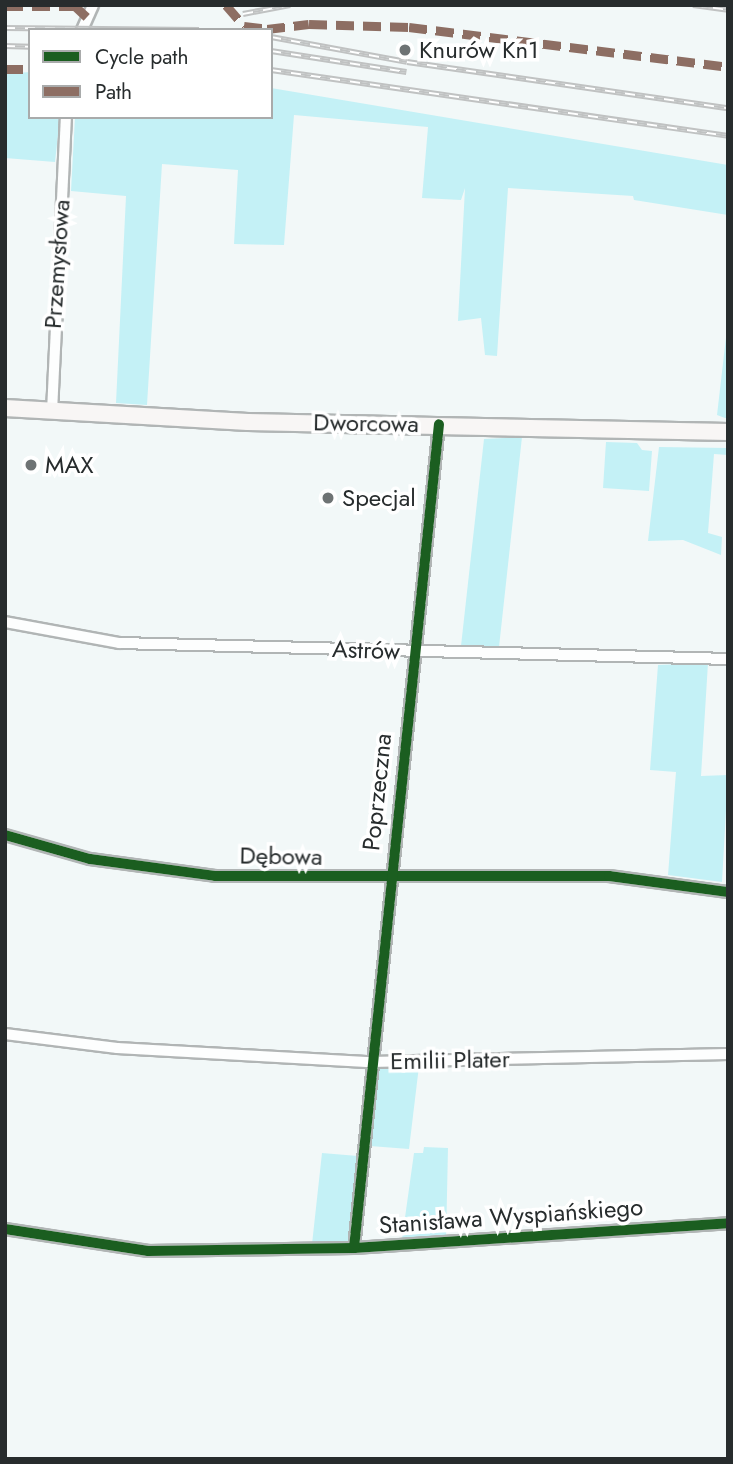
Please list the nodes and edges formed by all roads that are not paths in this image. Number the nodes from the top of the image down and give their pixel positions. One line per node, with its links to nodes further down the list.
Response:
1 (93, 5): 2 (street)
2 (83, 28)
3 (66, 119): 5 (street, Przemysłowa)
4 (5, 408): 5 (main road, Dworcowa)
5 (52, 412): 6 (main road, Dworcowa)
6 (439, 424): 7 (main road, Dworcowa); 9 (street, Poprzeczna)
7 (728, 432)
8 (5, 622): 9 (street, Astrów)
9 (413, 652): 10 (street, Astrów); 12 (street, Poprzeczna)
10 (728, 659)
11 (5, 835): 12 (street, Dębowa)
12 (389, 878): 13 (street, Dębowa); 16 (street, Poprzeczna)
13 (728, 892)
14 (5, 1034): 16 (street, Emilii Plater)
15 (728, 1054): 16 (street, Emilii Plater)
16 (372, 1062): 19 (street, Poprzeczna)
17 (728, 1223): 19 (street, Stanisława Wyspiańskiego)
18 (5, 1229): 19 (street, Stanisława Wyspiańskiego)
19 (354, 1248)

